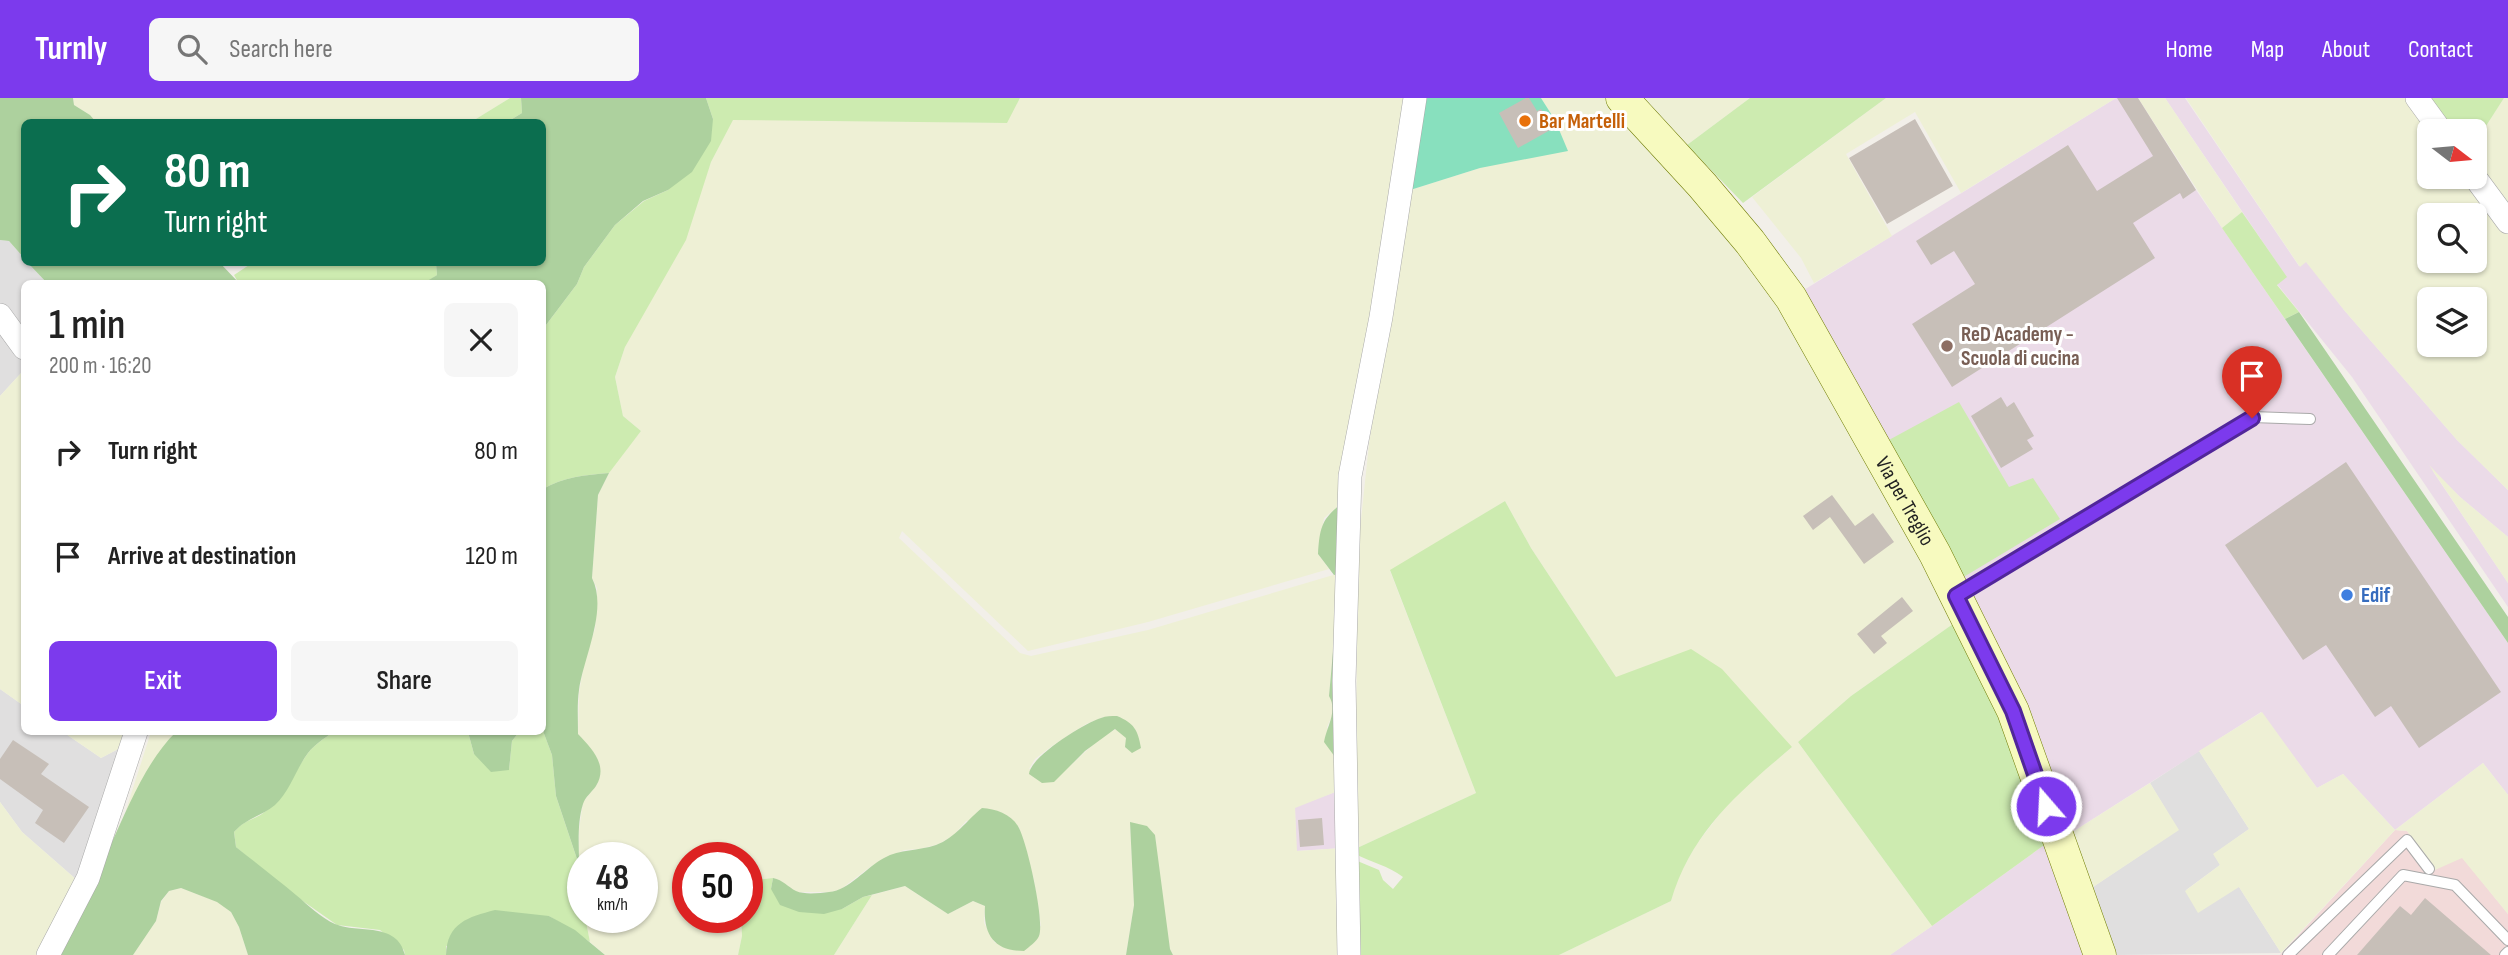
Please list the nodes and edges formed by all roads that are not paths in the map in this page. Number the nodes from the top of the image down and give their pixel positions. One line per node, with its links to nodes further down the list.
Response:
1 (1415, 98): 15 (street)
2 (1622, 98): 10 (main road, Via per Treglio)
3 (2417, 98): 4 (street)
4 (2432, 119)
5 (2484, 189): 6 (street)
6 (2508, 222)
7 (0, 315): 8 (street)
8 (21, 344)
9 (2310, 419): 10 (lane)
10 (1956, 596): 16 (main road, Via per Treglio)
11 (135, 735): 14 (street)
12 (2429, 869): 17 (lane)
13 (2508, 940): 18 (lane)
14 (48, 955)
15 (1349, 955)
16 (2100, 955)
17 (2288, 955)
18 (2328, 955)

